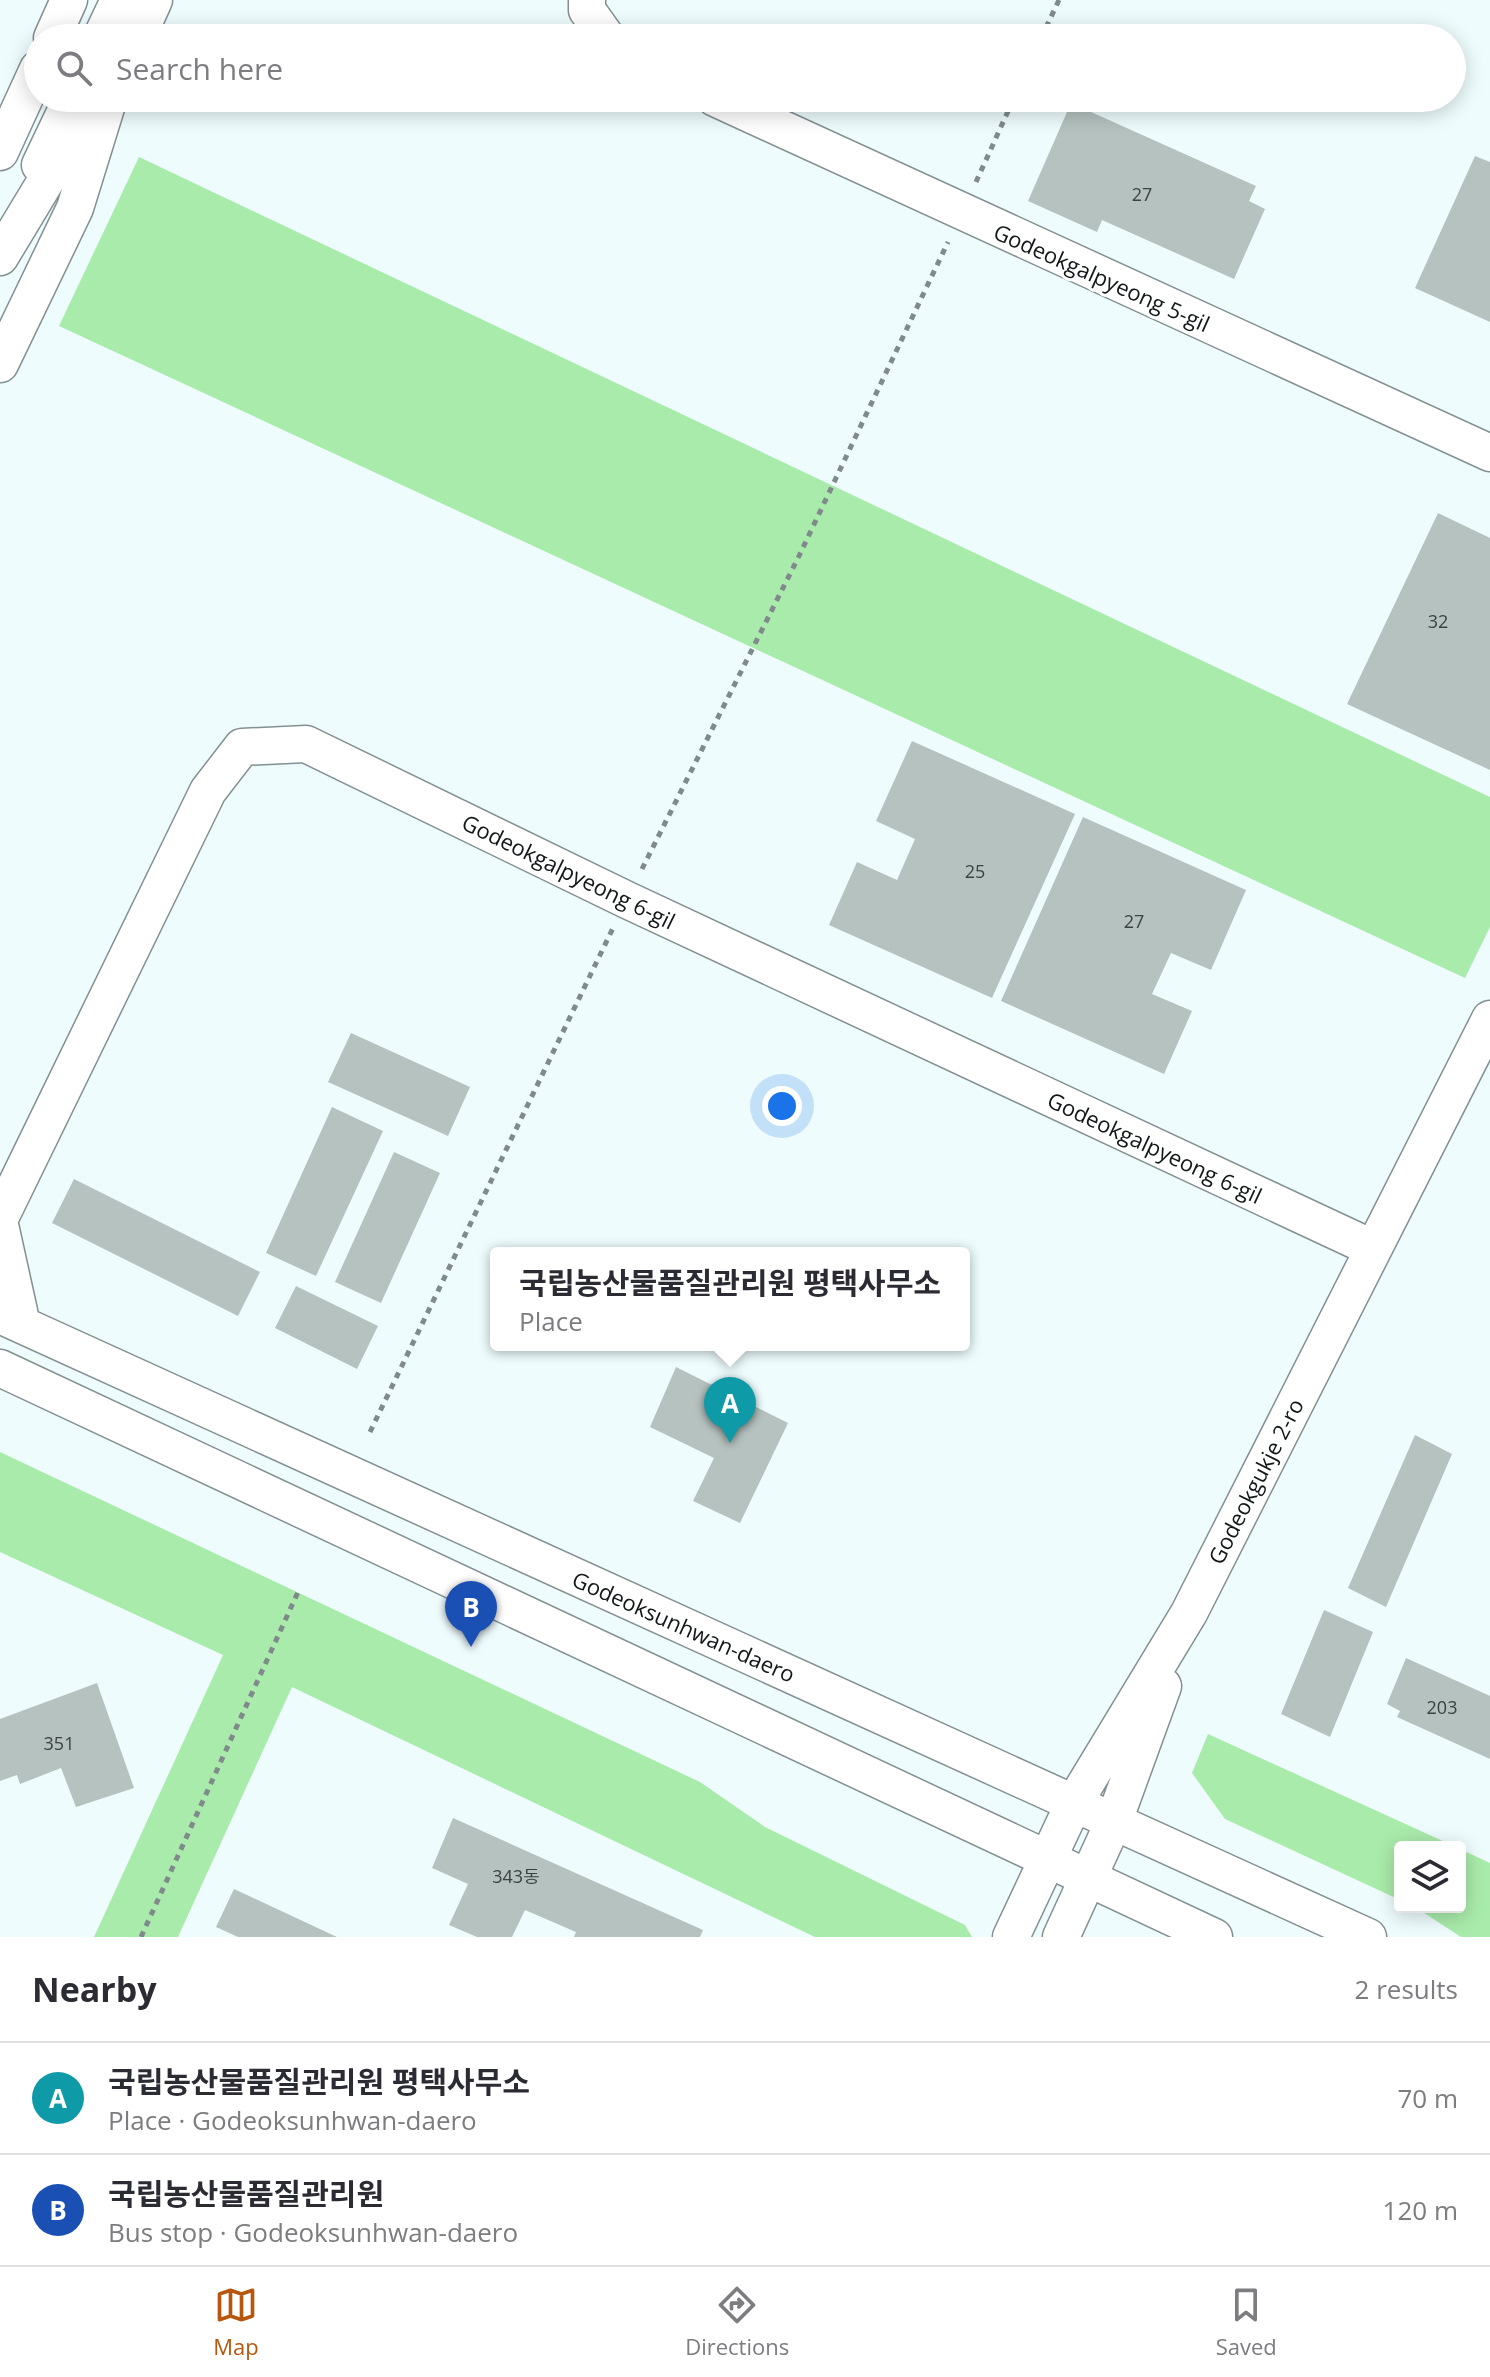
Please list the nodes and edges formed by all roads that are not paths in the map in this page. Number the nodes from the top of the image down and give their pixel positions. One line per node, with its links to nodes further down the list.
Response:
1 (69, 0): 6 (street)
2 (119, 0): 7 (street)
3 (140, 0): 8 (street)
4 (154, 0): 9 (street)
5 (587, 0): 10 (street)
6 (58, 24)
7 (108, 24)
8 (129, 24)
9 (143, 24)
10 (597, 24)
11 (24, 100): 16 (street)
12 (87, 112): 17 (street)
13 (90, 112): 18 (street)
14 (93, 112): 19 (street)
15 (745, 112): 20 (street, Godeokgalpyeong 5-gil)
16 (0, 152)
17 (0, 234)
18 (0, 257)
19 (0, 364)
20 (1490, 453)
21 (1490, 1019): 24 (street, Godeokgukje 2-ro)
22 (0, 1218): 24 (street, Godeokgalpyeong 6-gil)
23 (0, 1225): 25 (street)
24 (1372, 1248): 27 (street, Godeokgukje 2-ro)
25 (11, 1320): 28 (street, Godeoksunhwan-daero)
26 (0, 1368): 30 (street)
27 (1189, 1613): 28 (street, Godeokgukje 2-ro); 29 (street)
28 (1074, 1803): 29 (street, Godeoksunhwan-daero); 30 (street, Godeokgukje 2-ro)
29 (1114, 1821): 31 (street); 35 (street, Godeoksunhwan-daero)
30 (1046, 1860): 31 (street); 32 (street, Godeokgukje 2-ro)
31 (1088, 1878): 33 (street); 34 (street)
32 (1011, 1937)
33 (1061, 1937)
34 (1214, 1937)
35 (1368, 1937)

